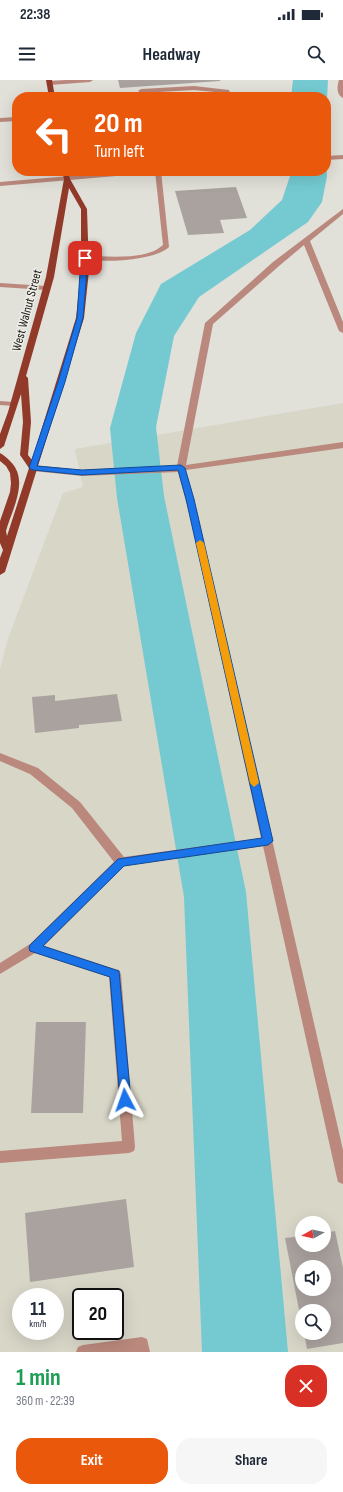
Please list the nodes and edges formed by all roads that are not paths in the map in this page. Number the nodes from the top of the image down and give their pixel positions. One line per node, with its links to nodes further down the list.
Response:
1 (90, 80): 3 (street)
2 (342, 80): 7 (street)
3 (49, 81): 5 (main road)
4 (141, 91): 6 (street)
5 (51, 92)
6 (227, 92)
7 (343, 96)
8 (12, 119): 9 (street)
9 (0, 120)
10 (66, 176): 13 (main road, West Walnut Street)
11 (98, 176): 13 (street)
12 (159, 176): 17 (street)
13 (67, 179): 14 (street); 17 (main road, West Walnut Street); 19 (main road, West Walnut Street)
14 (0, 184)
15 (343, 211): 16 (street)
16 (306, 240): 20 (street); 28 (street)
17 (85, 258): 27 (main road, West Walnut Street)
18 (0, 285): 19 (street)
19 (46, 288): 21 (main road, West Walnut Street)
20 (343, 331)
21 (24, 370): 23 (main road, West Walnut Street); 27 (main road)
22 (0, 403): 23 (street)
23 (14, 404): 25 (main road, West Walnut Street)
24 (343, 445): 28 (street)
25 (0, 446)
26 (0, 456): 29 (main road)
27 (33, 468): 28 (street); 29 (main road, West Walnut Street)
28 (181, 468): 32 (street)
29 (7, 550): 30 (main road, West Walnut Street)
30 (0, 572)
31 (0, 756): 33 (street)
32 (268, 841): 33 (street); 37 (street)
33 (121, 862): 34 (street)
34 (34, 948): 35 (street); 36 (street)
35 (0, 969)
36 (0, 1157)
37 (343, 1178)
38 (83, 1352): 39 (street)
39 (143, 1352)

